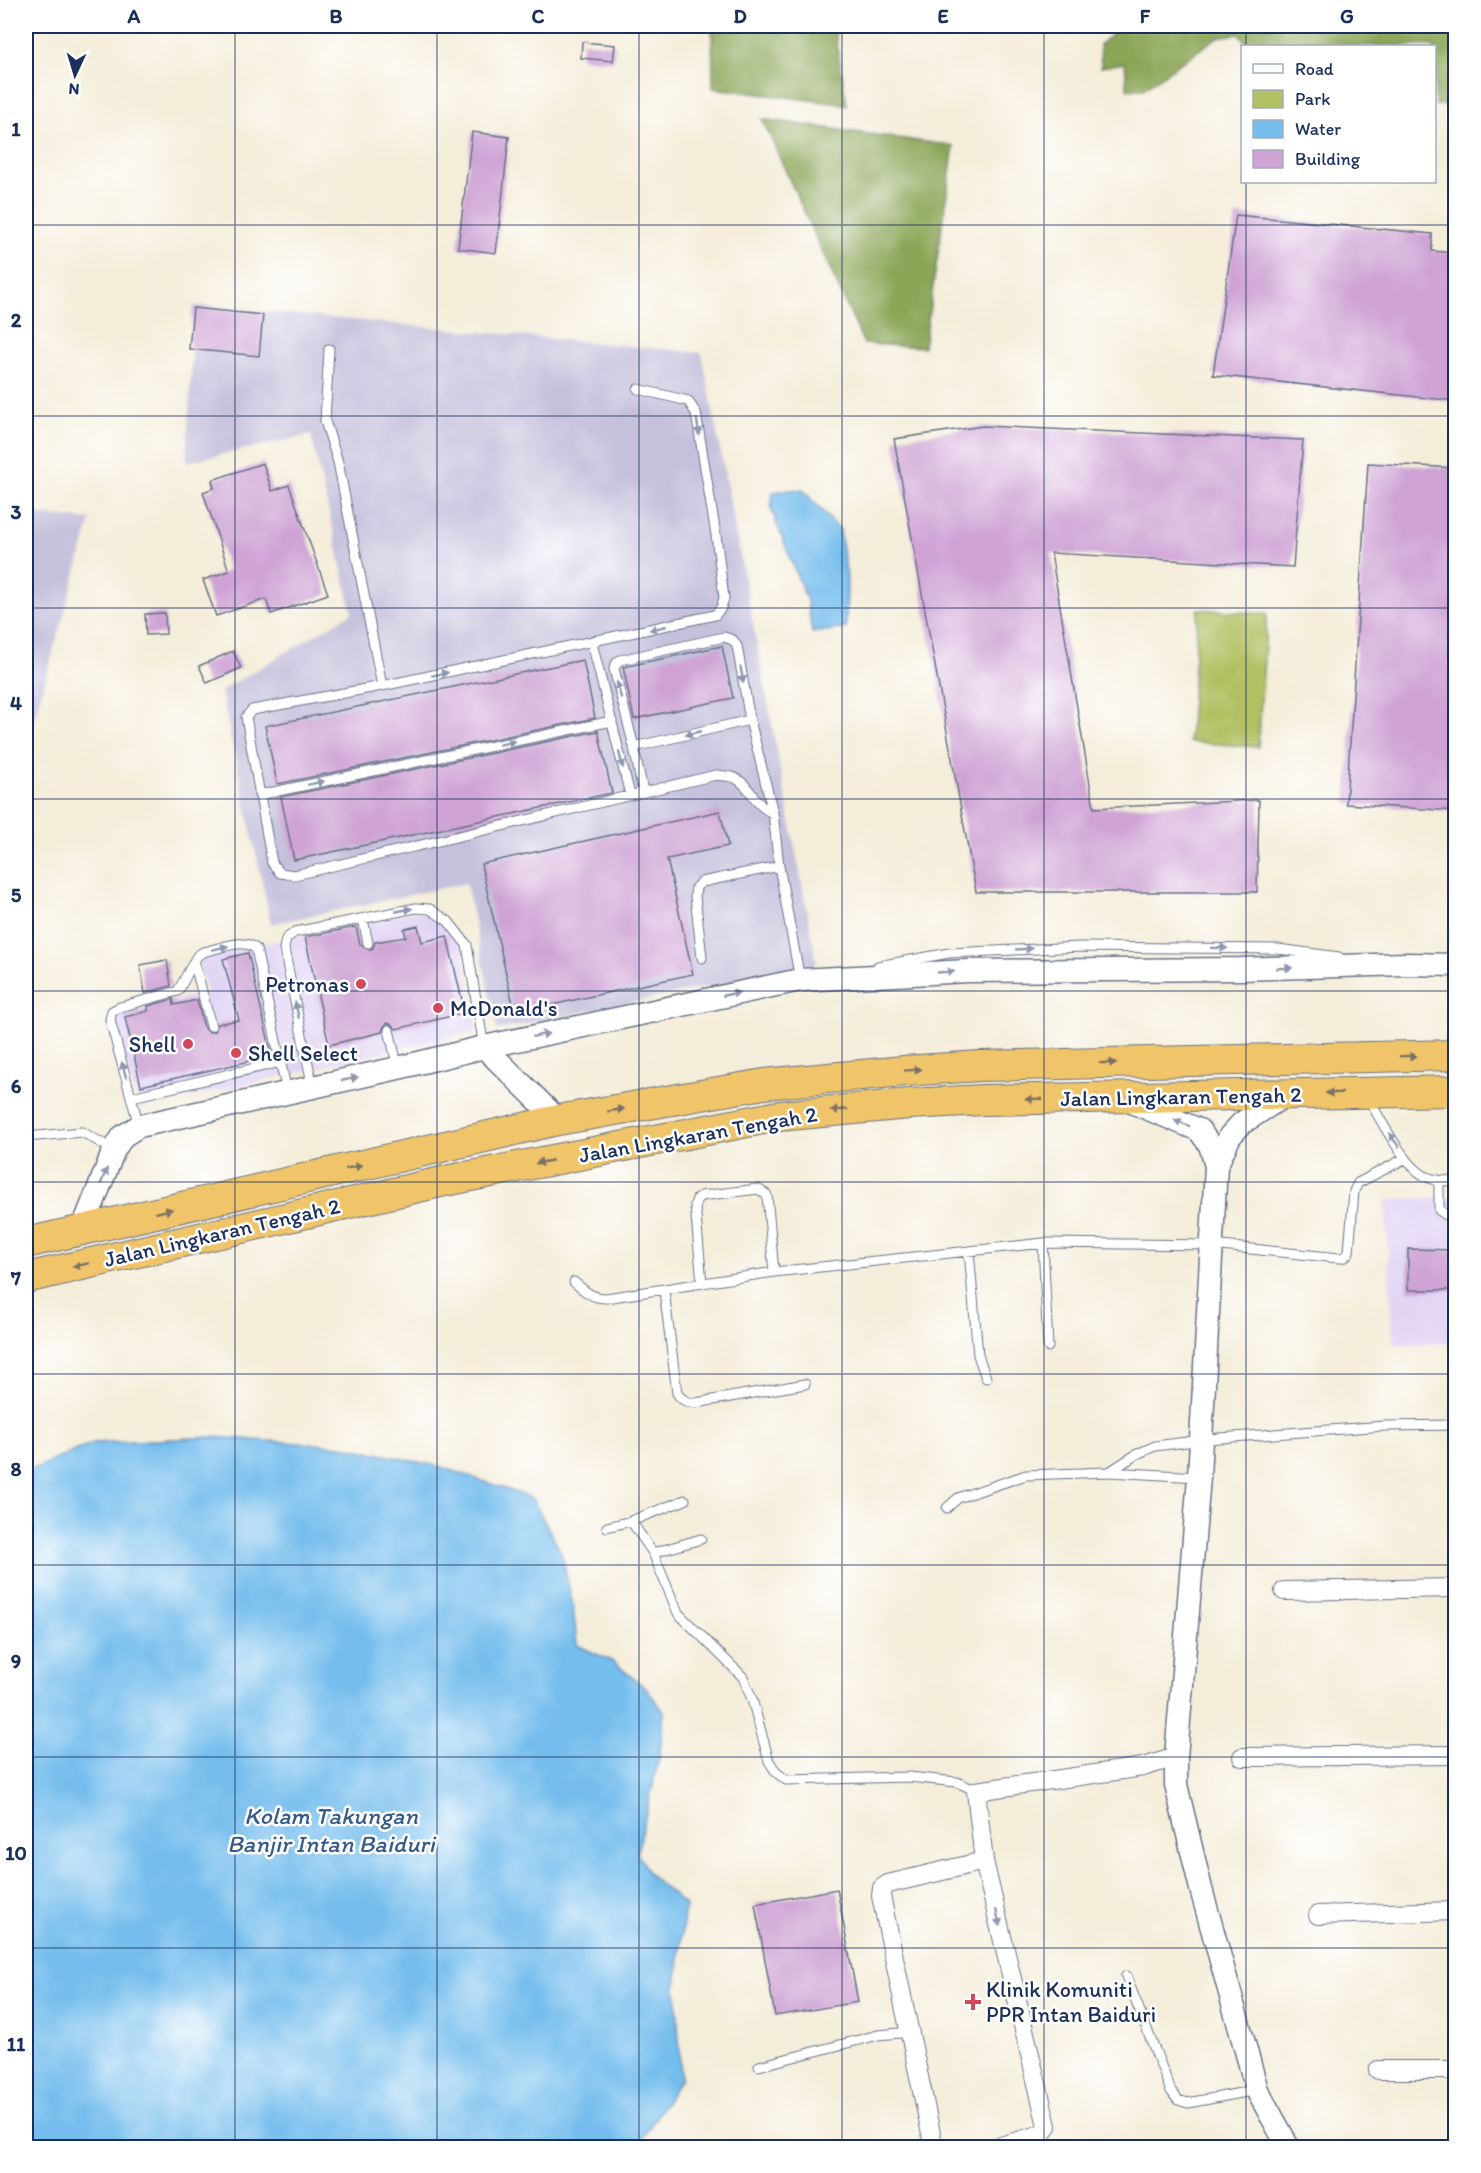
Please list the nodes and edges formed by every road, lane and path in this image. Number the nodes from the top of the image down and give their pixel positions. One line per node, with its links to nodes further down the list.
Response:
1 (328, 349): 4 (lane)
2 (638, 389): 3 (lane, one-way to 3)
3 (592, 643): 4 (lane, one-way to 3); 6 (lane)
4 (382, 686): 9 (lane)
5 (750, 720): 7 (lane, one-way to 7); 7 (lane, one-way to 5); 11 (lane)
6 (612, 721): 9 (lane, one-way to 6); 10 (lane, one-way to 10)
7 (634, 747): 8 (lane)
8 (643, 792): 10 (lane); 11 (lane)
9 (259, 795): 10 (lane)
10 (630, 795)
11 (773, 813): 12 (lane)
12 (779, 866): 15 (lane); 18 (lane)
13 (363, 919): 14 (lane); 21 (lane, one-way to 21); 25 (lane, one-way to 13)
14 (368, 943)
15 (702, 958)
16 (194, 961): 19 (lane); 23 (lane, one-way to 23); 31 (lane, one-way to 16)
17 (1455, 965): 18 (street, one-way to 17)
18 (800, 981): 21 (street, one-way to 18)
19 (211, 1026)
20 (389, 1030): 24 (lane)
21 (484, 1047): 24 (street); 32 (street)
22 (1455, 1055): 32 (highway, Jalan Lingkaran Tengah 2, one-way to 22)
23 (281, 1062): 27 (lane); 31 (lane)
24 (398, 1068): 25 (street, one-way to 24)
25 (313, 1088): 27 (street)
26 (1455, 1090): 28 (highway, Jalan Lingkaran Tengah 2)
27 (287, 1092): 33 (street)
28 (1366, 1092): 29 (highway, Jalan Lingkaran Tengah 2, one-way to 29); 36 (lane, one-way to 28)
29 (1287, 1094): 30 (highway, Jalan Lingkaran Tengah 2); 37 (street)
30 (1122, 1097): 37 (street, one-way to 30); 49 (highway, Jalan Lingkaran Tengah 2, one-way to 49)
31 (132, 1098): 33 (lane)
32 (558, 1120): 43 (highway, Jalan Lingkaran Tengah 2, one-way to 32)
33 (140, 1126): 35 (street)
34 (26, 1137): 35 (lane)
35 (114, 1150): 43 (street, one-way to 35)
36 (1406, 1158): 39 (lane); 46 (lane)
37 (1216, 1166): 46 (street)
38 (1455, 1180): 39 (lane)
39 (1438, 1181): 40 (lane)
40 (1440, 1210): 41 (lane); 42 (lane)
41 (1455, 1210)
42 (1455, 1218)
43 (82, 1230): 44 (highway, Jalan Lingkaran Tengah 2)
44 (26, 1243)
45 (1043, 1243): 46 (lane); 47 (lane); 53 (lane)
46 (1212, 1245): 57 (street)
47 (969, 1251): 48 (lane); 54 (lane)
48 (774, 1272): 51 (lane); 51 (lane)
49 (26, 1278)
50 (574, 1282): 52 (lane)
51 (702, 1283): 52 (lane)
52 (664, 1290): 55 (lane)
53 (1048, 1347)
54 (986, 1378)
55 (804, 1384)
56 (1455, 1425): 57 (lane)
57 (1201, 1441): 58 (lane); 59 (street)
58 (1109, 1472): 59 (lane); 61 (lane)
59 (1199, 1478): 69 (street)
60 (685, 1500): 62 (lane)
61 (947, 1508)
62 (631, 1521): 63 (lane); 65 (lane)
63 (607, 1527)
64 (701, 1539): 65 (lane)
65 (653, 1553): 71 (lane)
66 (1455, 1588): 67 (street)
67 (1284, 1591)
68 (1455, 1755): 70 (street)
69 (1176, 1757): 71 (street); 80 (street)
70 (1242, 1757)
71 (976, 1791): 72 (street)
72 (984, 1861): 76 (street); 82 (street, one-way to 82)
73 (1455, 1911): 74 (street)
74 (1318, 1915)
75 (1126, 1976): 80 (lane)
76 (911, 2032): 77 (lane); 81 (street)
77 (759, 2066)
78 (1378, 2070): 79 (street)
79 (1455, 2070)
80 (1257, 2090): 83 (street)
81 (934, 2148)
82 (994, 2148)
83 (1289, 2148)

